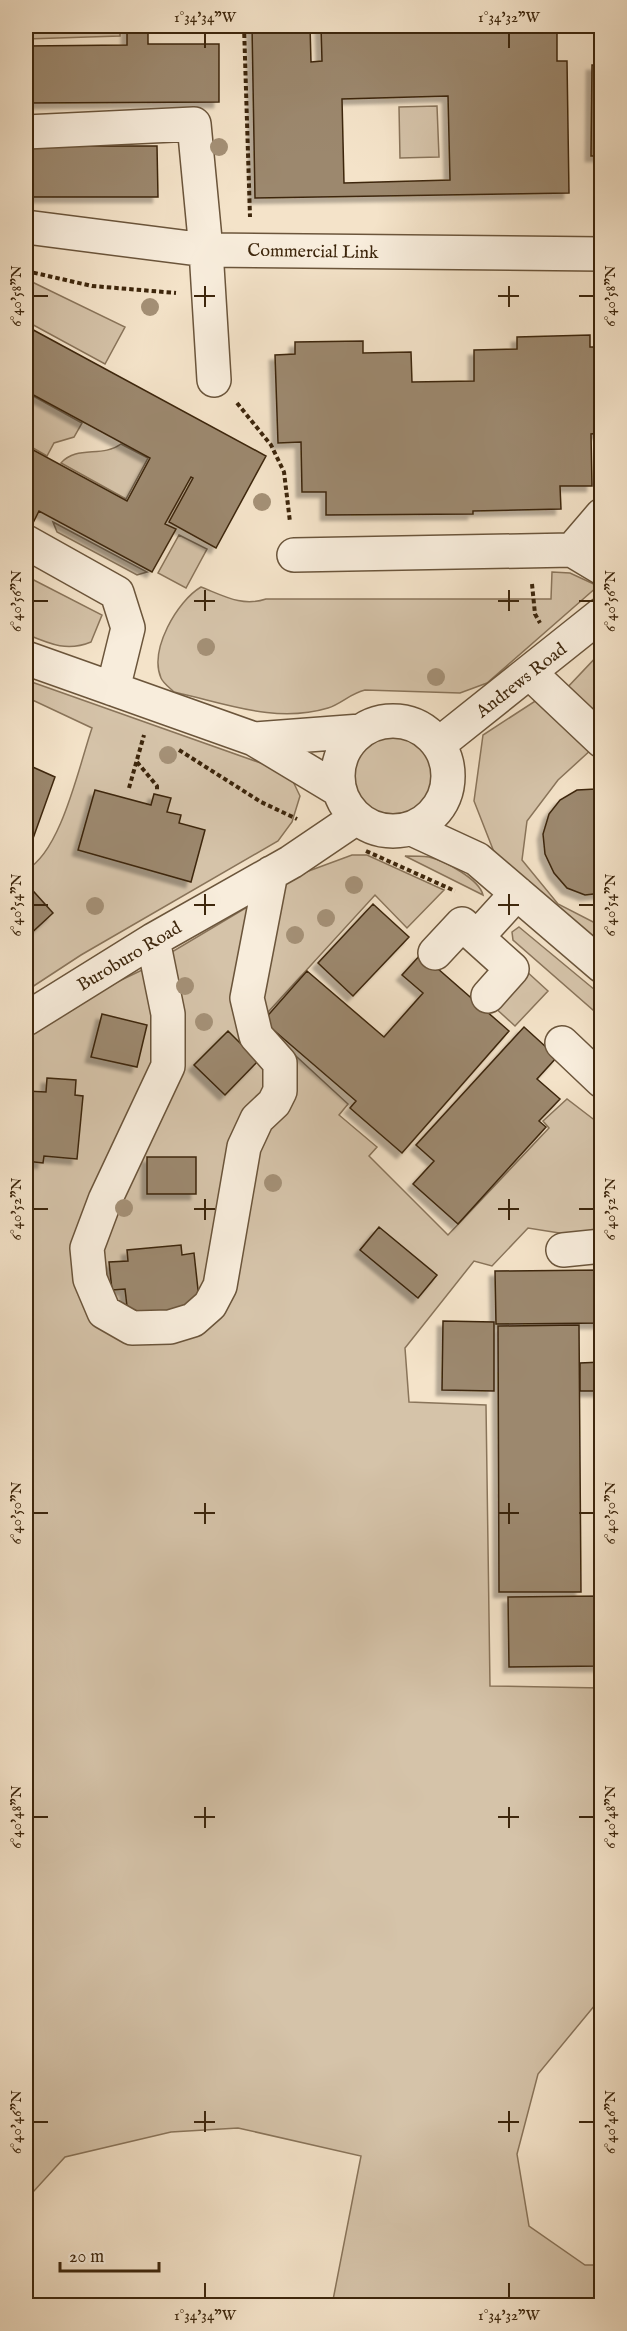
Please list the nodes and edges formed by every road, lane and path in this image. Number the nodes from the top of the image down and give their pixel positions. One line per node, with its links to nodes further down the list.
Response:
1 (244, 26): 5 (path)
2 (26, 132): 4 (street)
3 (26, 227): 4 (street, Commercial Link)
4 (206, 250): 5 (street, Commercial Link); 8 (street)
5 (250, 251): 6 (street, Commercial Link)
6 (602, 254)
7 (26, 271): 8 (path)
8 (209, 296): 9 (street)
9 (214, 380): 14 (path)
10 (602, 515): 13 (street)
11 (26, 542): 19 (street)
12 (528, 550): 13 (street); 14 (street); 18 (path)
13 (572, 550): 15 (street)
14 (294, 555)
15 (602, 568)
16 (602, 614): 18 (street, Andrews Road)
17 (26, 658): 19 (street)
18 (542, 663): 23 (street); 24 (street, Andrews Road)
19 (113, 690): 20 (street)
20 (145, 701): 22 (street); 26 (path)
21 (361, 730): 22 (street); 24 (street); 29 (street)
22 (254, 739): 29 (street)
23 (602, 741)
24 (439, 744): 30 (street)
25 (175, 747): 31 (path)
26 (136, 762): 27 (path); 28 (path)
27 (129, 788)
28 (157, 790)
29 (339, 790): 31 (street)
30 (445, 798): 32 (street); 33 (street)
31 (343, 826): 32 (street); 34 (street, Buroburo Road); 35 (path)
32 (412, 829): 33 (street)
33 (477, 859): 35 (street)
34 (270, 873): 37 (street, Buroburo Road); 37 (street)
35 (508, 902): 36 (street); 39 (street)
36 (477, 937): 38 (street); 40 (street)
37 (153, 940): 41 (street, Buroburo Road)
38 (435, 953)
39 (602, 966)
40 (488, 996)
41 (26, 1019)
42 (562, 1043): 43 (street)
43 (602, 1081)
44 (602, 1246): 45 (street)
45 (563, 1250)

